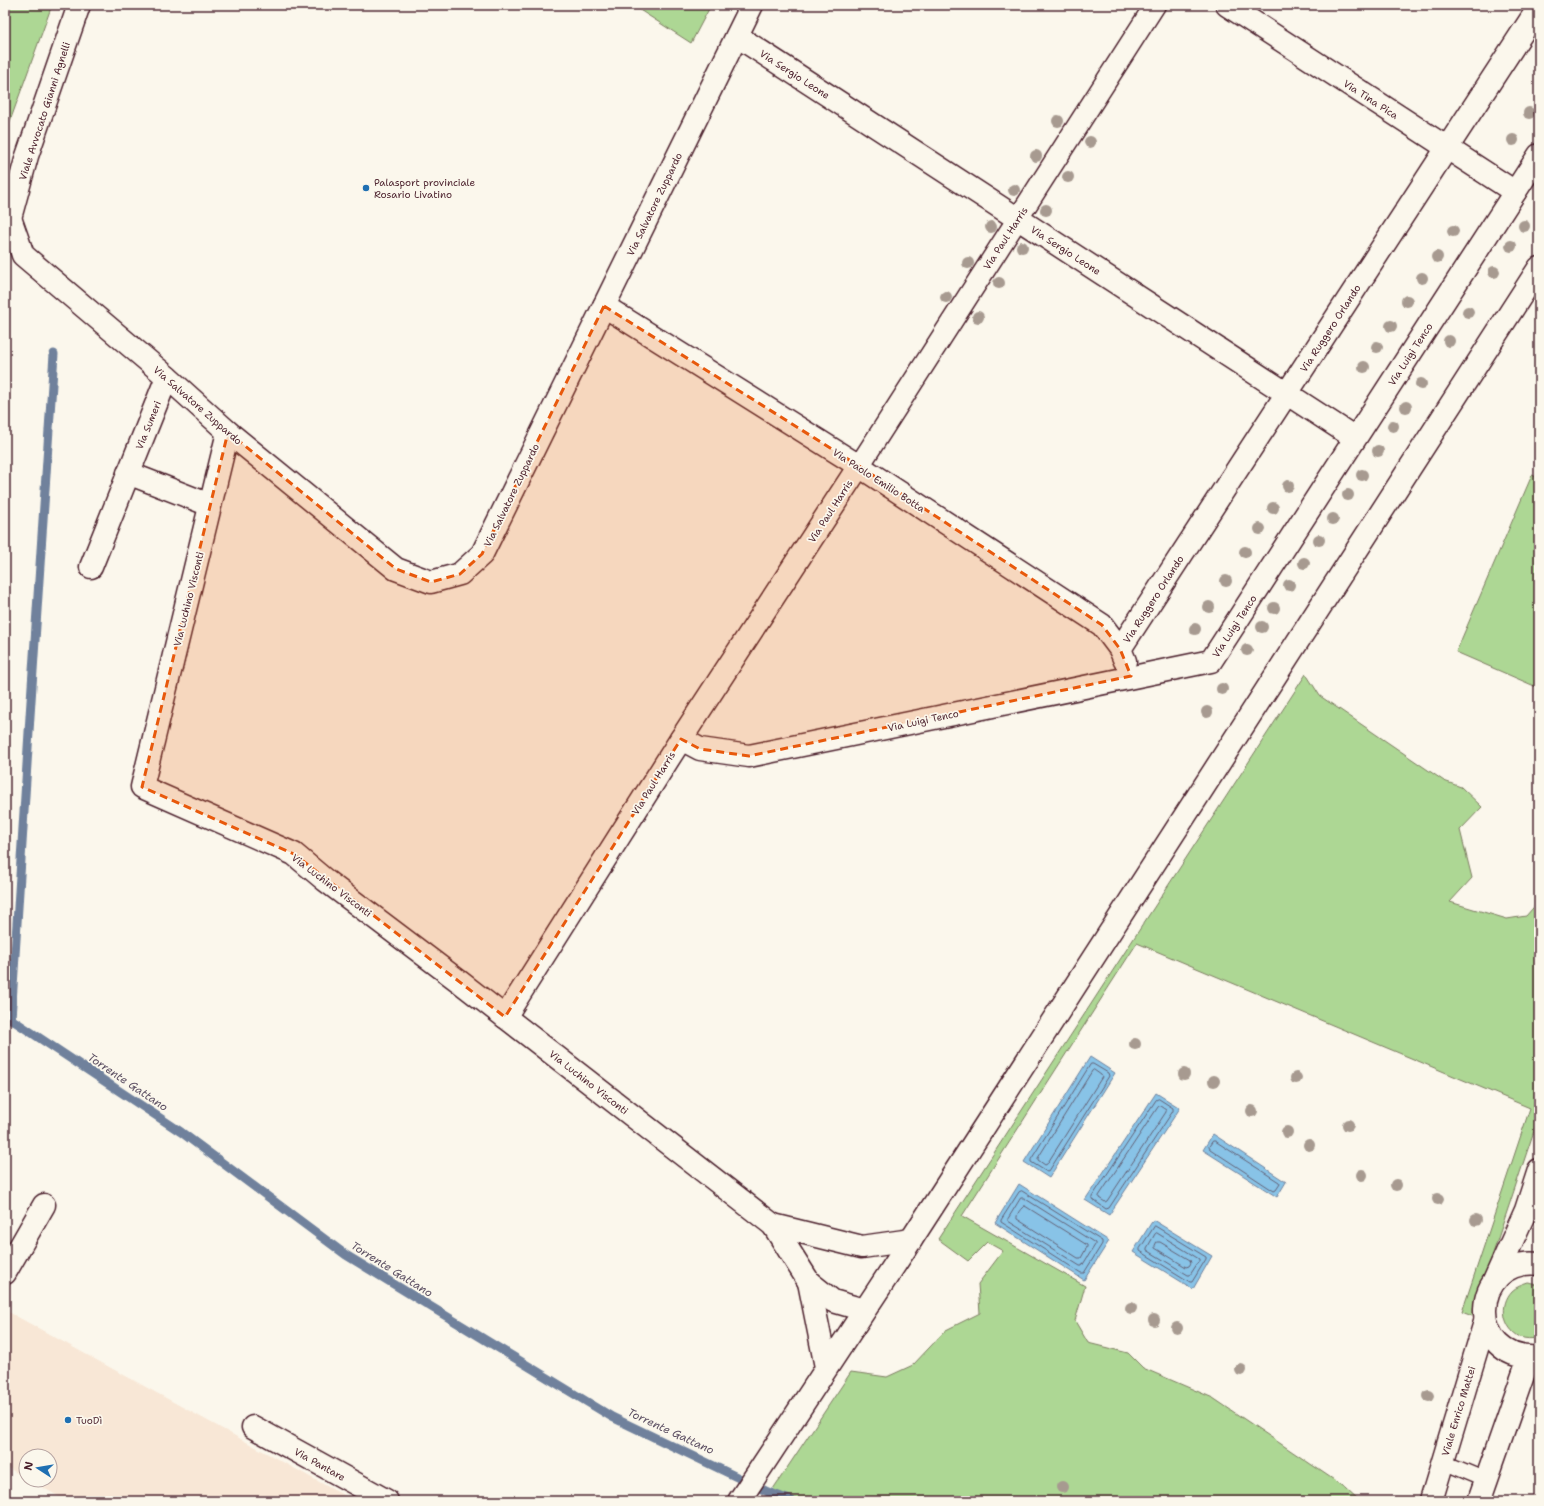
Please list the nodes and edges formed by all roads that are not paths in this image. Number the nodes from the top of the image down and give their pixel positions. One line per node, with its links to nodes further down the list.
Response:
1 (79, 5): 10 (street, Viale Avvocato Gianni Agnelli)
2 (752, 5): 6 (street, Via Salvatore Zuppardo)
3 (1155, 5): 11 (street, Via Paul Harris)
4 (1227, 5): 7 (street, Via Tina Pica)
5 (1539, 7): 7 (street, Via Ruggero Orlando)
6 (737, 36): 11 (street, Via Sergio Leone); 13 (street, Via Salvatore Zuppardo)
7 (1447, 148): 9 (street, Via Tina Pica); 15 (street, Via Ruggero Orlando)
8 (1539, 155): 9 (street, Via Luigi Tenco)
9 (1515, 192): 17 (street, Via Luigi Tenco)
10 (8, 218): 14 (street, Via Salvatore Zuppardo)
11 (1017, 219): 15 (street, Via Sergio Leone); 18 (street, Via Paul Harris)
12 (1539, 268): 29 (street)
13 (604, 306): 16 (street, Via Salvatore Zuppardo); 18 (street, Via Paolo Emilio Botta)
14 (167, 377): 16 (street, Via Salvatore Zuppardo); 19 (street, Via Sumeri)
15 (1287, 394): 17 (street, Via Sergio Leone); 22 (street, Via Ruggero Orlando)
16 (228, 432): 20 (street, Via Luchino Visconti)
17 (1355, 438): 23 (street, Via Luigi Tenco)
18 (858, 466): 22 (street, Via Paolo Emilio Botta); 24 (street, Via Paul Harris)
19 (128, 473): 20 (street); 21 (street, Via Sumeri)
20 (210, 505): 25 (street, Via Luchino Visconti)
21 (91, 567)
22 (1120, 649): 23 (street, Via Paolo Emilio Botta)
23 (1131, 676): 24 (street, Via Luigi Tenco)
24 (681, 739): 25 (street, Via Paul Harris)
25 (505, 1017): 28 (street, Via Luchino Visconti)
26 (1539, 1170): 32 (street)
27 (44, 1206): 31 (street)
28 (772, 1225): 29 (street, Via Luchino Visconti); 33 (street, Via Luchino Visconti)
29 (911, 1240): 34 (street)
30 (1539, 1264): 32 (street)
31 (5, 1272)
32 (1495, 1281): 35 (street)
33 (809, 1282): 34 (street, Via Luchino Visconti); 37 (street, Via Luchino Visconti)
34 (864, 1310): 37 (street)
35 (1486, 1322): 36 (street); 39 (street, Viale Enrico Mattei)
36 (1534, 1357): 40 (street)
37 (826, 1367): 42 (street)
38 (253, 1427): 41 (street, Via Pantare)
39 (1442, 1462): 40 (lane); 43 (street, Viale Enrico Mattei)
40 (1486, 1480): 44 (street)
41 (387, 1501)
42 (739, 1501)
43 (1431, 1501)
44 (1479, 1501)

